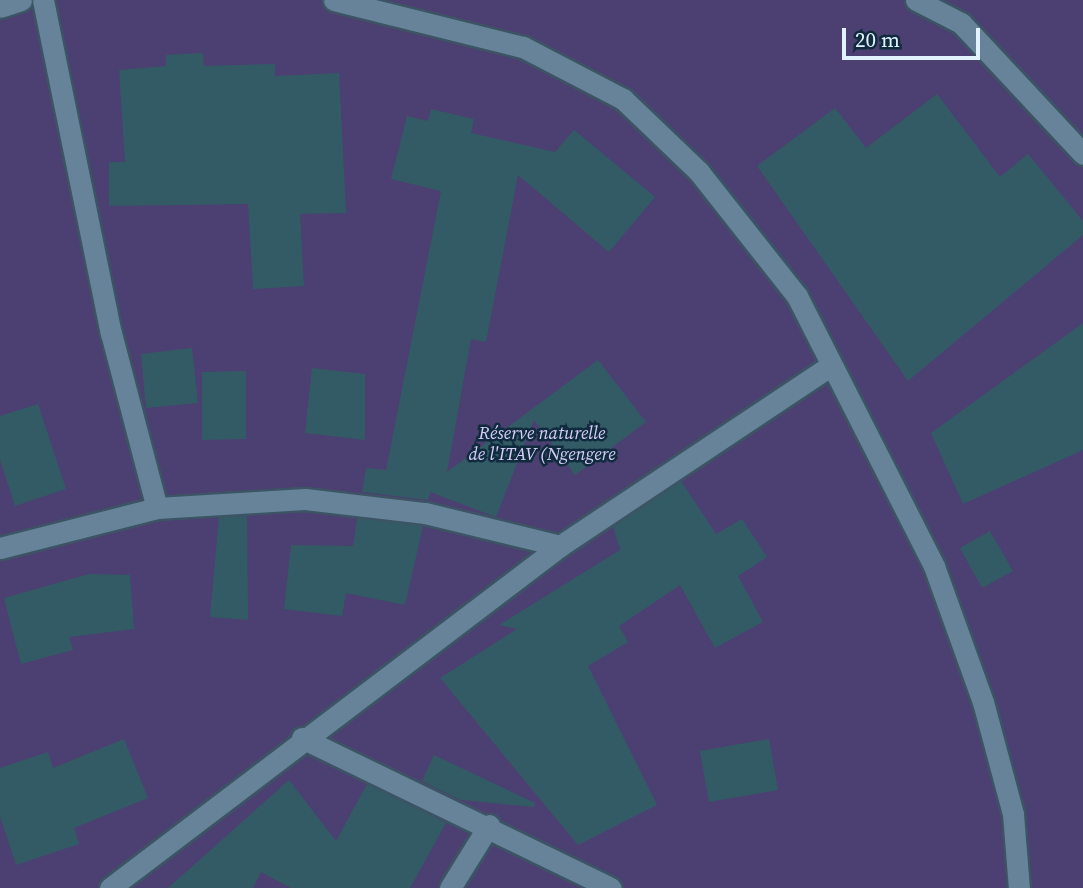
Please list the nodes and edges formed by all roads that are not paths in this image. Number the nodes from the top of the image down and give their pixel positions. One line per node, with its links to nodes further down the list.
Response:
1 (21, 0): 5 (street)
2 (43, 0): 8 (street)
3 (334, 0): 7 (street)
4 (916, 0): 6 (street)
5 (0, 7)
6 (1083, 154)
7 (830, 366): 9 (street); 16 (street)
8 (157, 508): 9 (street); 10 (street)
9 (560, 546): 11 (street)
10 (0, 548)
11 (302, 738): 12 (street); 13 (street)
12 (488, 825): 14 (street); 15 (street)
13 (110, 888)
14 (450, 888)
15 (611, 888)
16 (1019, 888)

